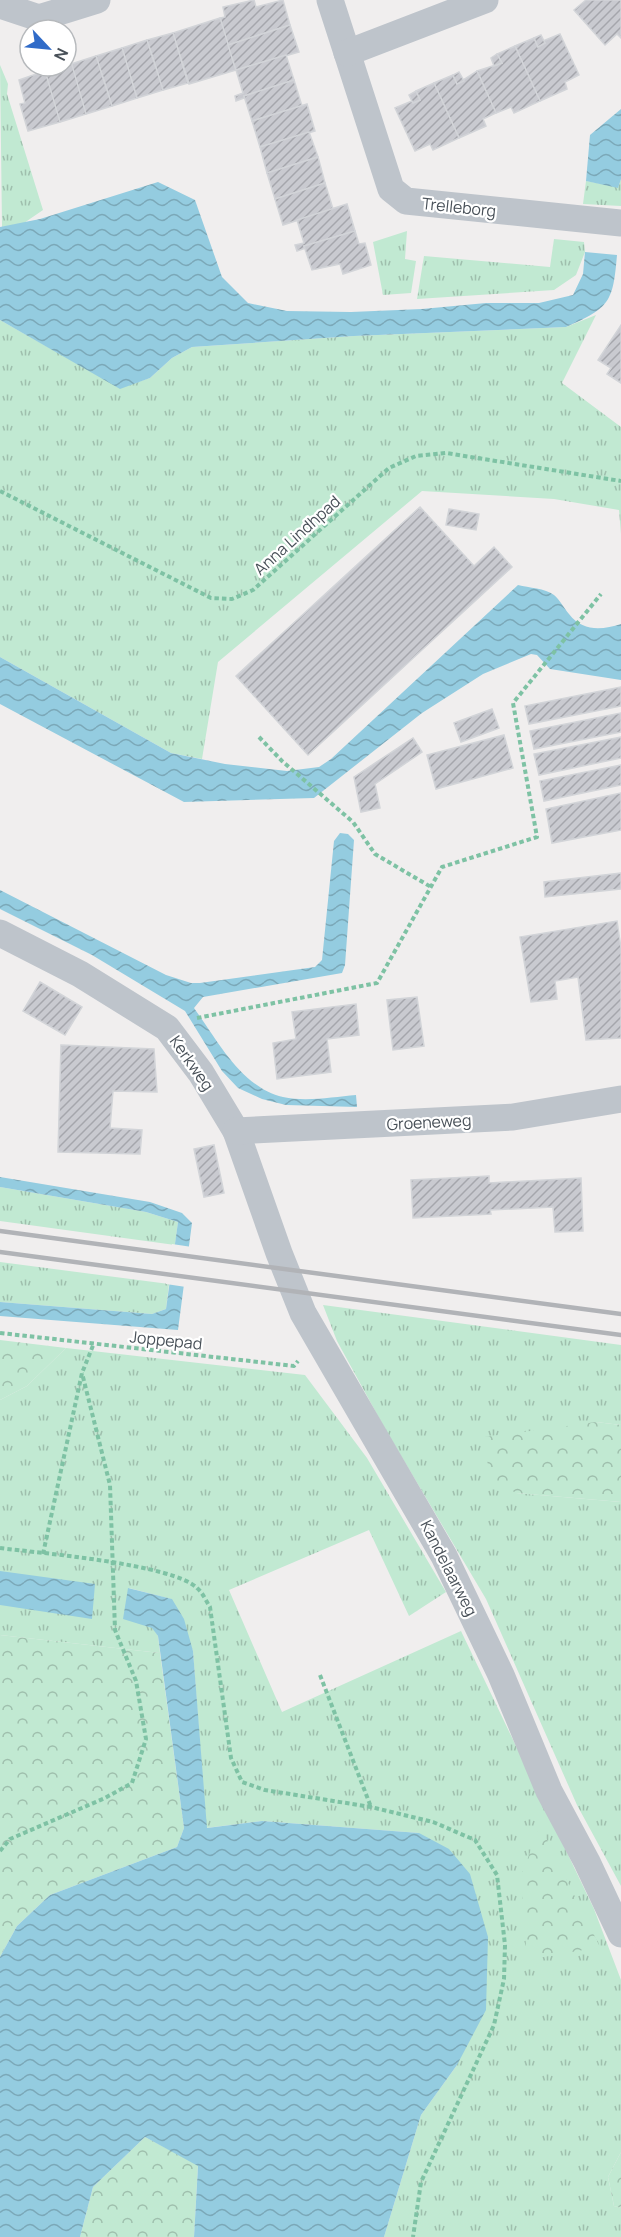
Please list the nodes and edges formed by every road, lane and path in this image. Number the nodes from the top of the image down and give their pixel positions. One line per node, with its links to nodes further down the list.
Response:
1 (97, 0): 4 (street)
2 (330, 0): 5 (street, Trelleborg)
3 (485, 0): 5 (street)
4 (0, 5)
5 (346, 53): 6 (street, Trelleborg)
6 (621, 224)
7 (621, 481): 8 (path, Anna Lindhpad)
8 (0, 491)
9 (601, 594): 11 (path)
10 (259, 736): 11 (path)
11 (431, 887): 13 (path)
12 (0, 933): 13 (street, Kerkweg)
13 (167, 1028): 15 (street, Kerkweg)
14 (621, 1100): 15 (street, Groeneweg)
15 (236, 1131): 16 (street, Kerkweg)
16 (264, 1209): 18 (street, Kandelaarweg)
17 (0, 1333): 19 (path, Joppepad)
18 (316, 1337): 19 (path, Joppepad); 27 (street, Kandelaarweg)
19 (94, 1344): 20 (path)
20 (82, 1373): 22 (path); 23 (path)
21 (0, 1548): 22 (path)
22 (43, 1554): 23 (path)
23 (113, 1563): 25 (path); 26 (path)
24 (320, 1675): 25 (path)
25 (371, 1808): 28 (path)
26 (0, 1851)
27 (621, 1934)
28 (412, 2237)

